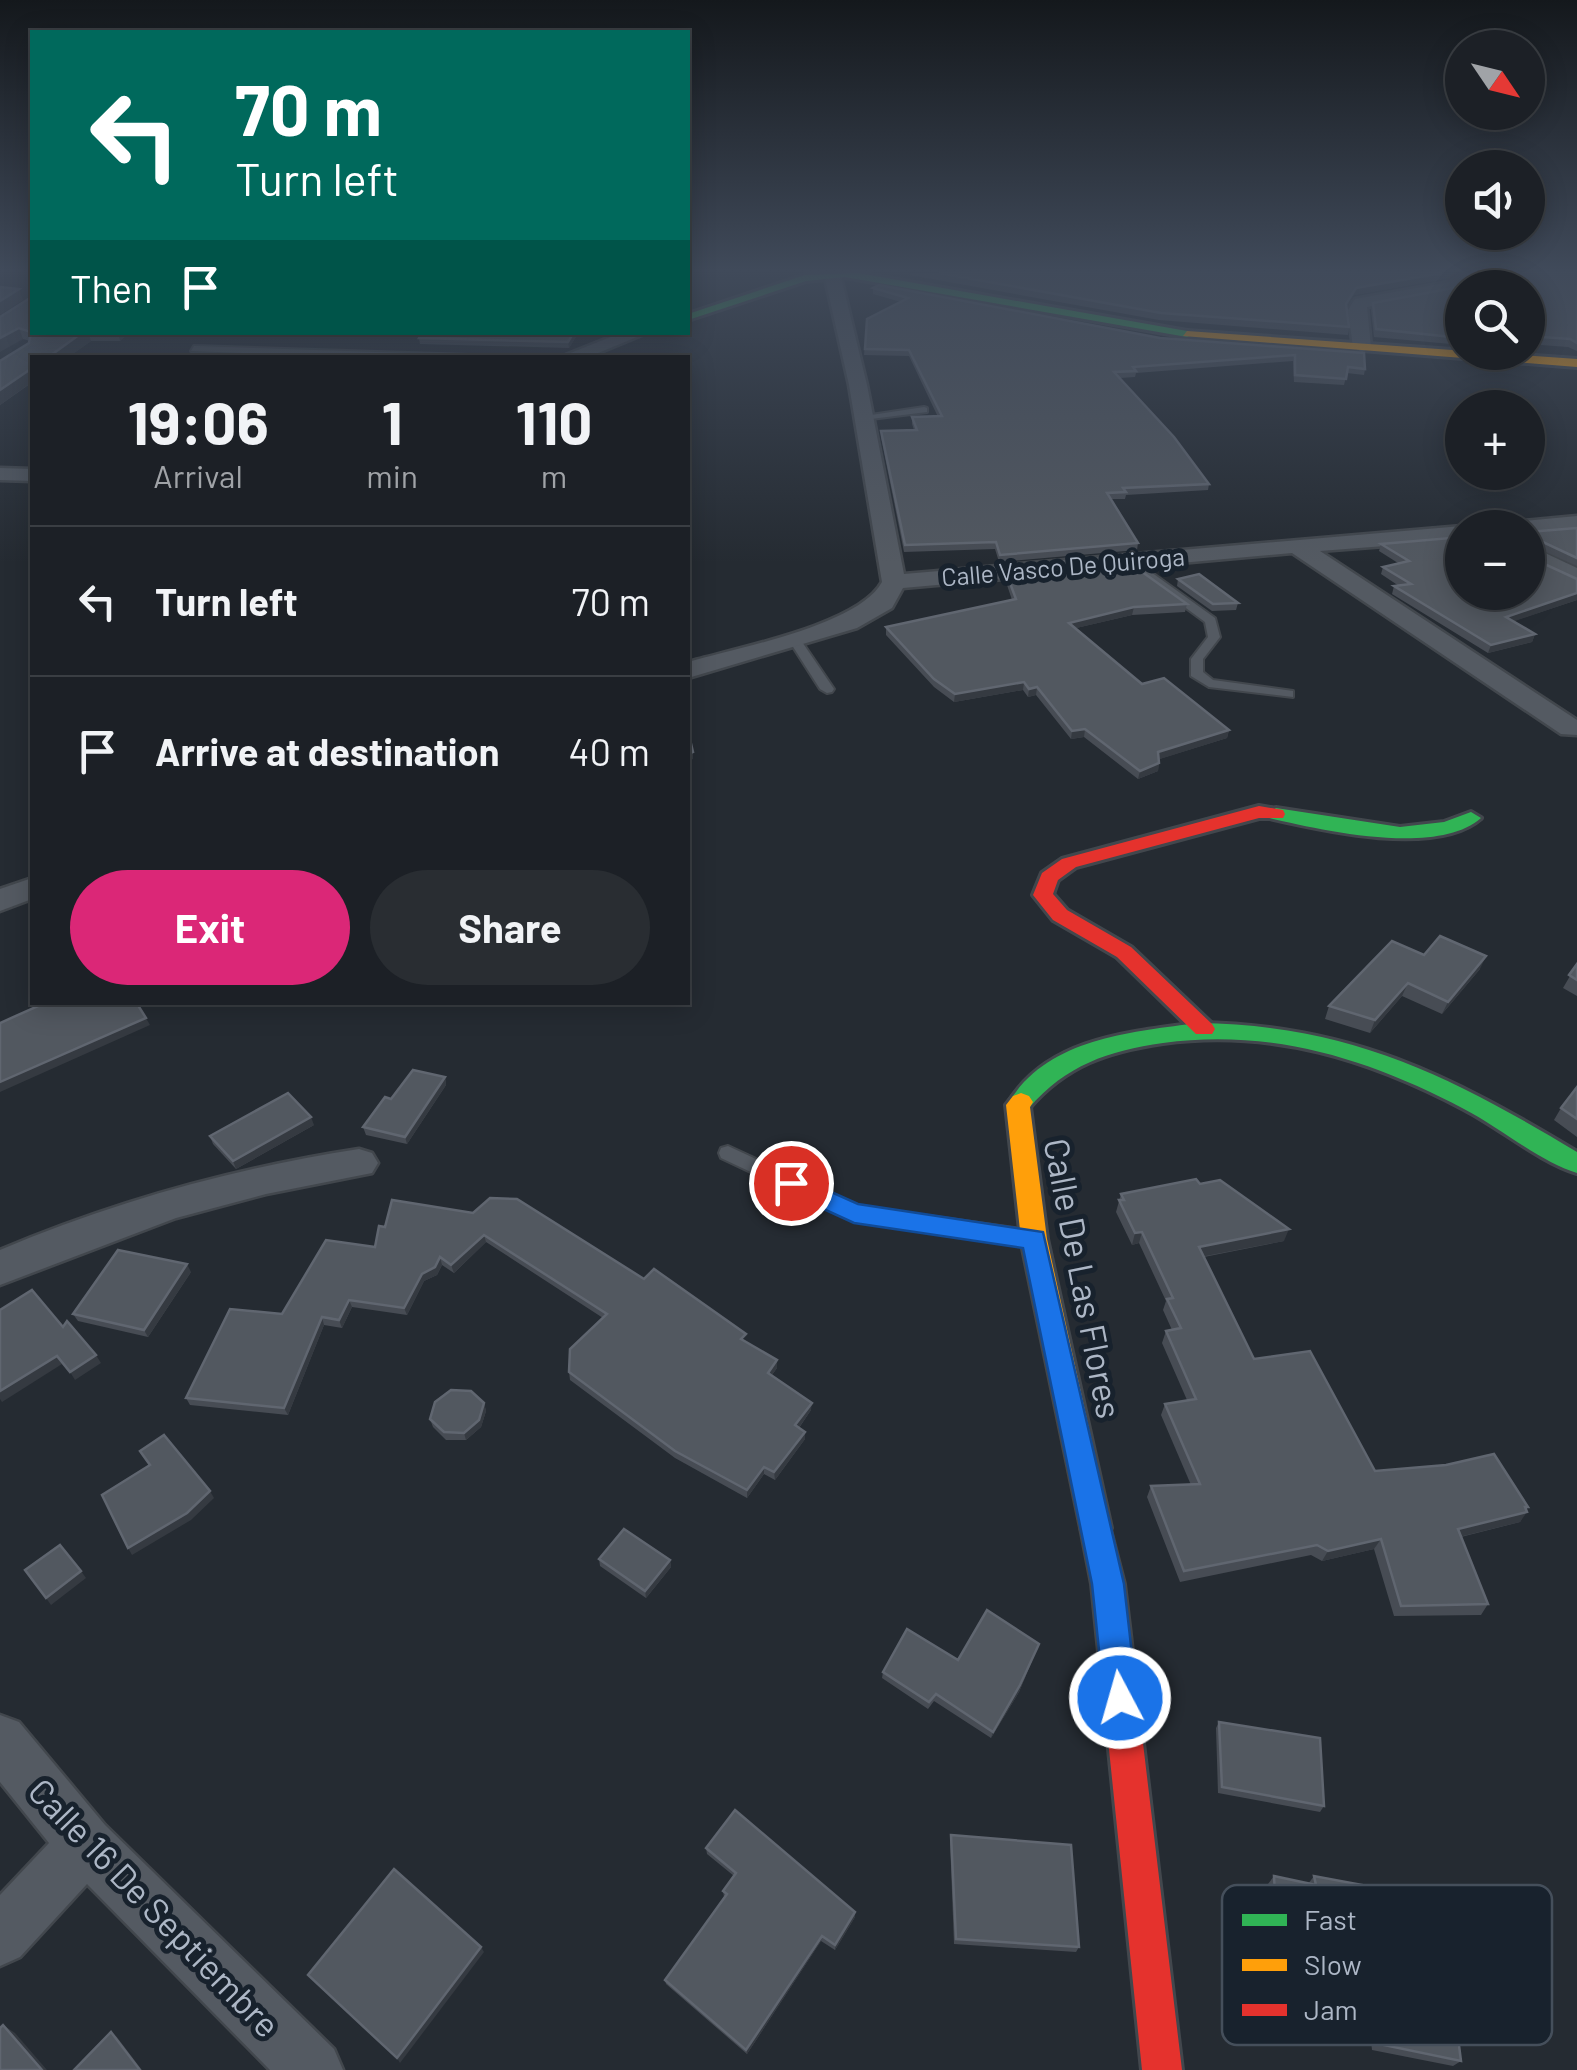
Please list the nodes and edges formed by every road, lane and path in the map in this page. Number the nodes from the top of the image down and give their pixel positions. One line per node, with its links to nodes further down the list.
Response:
1 (850, 370): 3 (street)
2 (924, 410): 3 (lane)
3 (863, 417): 13 (street)
4 (0, 474): 5 (street)
5 (30, 475)
6 (1577, 523): 7 (street)
7 (1545, 526)
8 (1445, 534): 9 (street, Calle Vasco De Quiroga)
9 (1297, 546): 10 (street, Calle Vasco De Quiroga); 18 (street)
10 (1126, 559): 13 (street, Calle Vasco De Quiroga); 17 (lane)
11 (1545, 561): 12 (street)
12 (1577, 577)
13 (894, 582): 14 (street)
14 (794, 638): 15 (street); 16 (lane)
15 (690, 669)
16 (827, 689)
17 (1288, 694)
18 (1570, 728)
19 (1472, 818): 22 (street)
20 (30, 889): 21 (street)
21 (0, 900)
22 (1204, 1029): 25 (street, Calle De Las Flores); 26 (street, Calle De Las Flores)
23 (728, 1153): 26 (lane)
24 (359, 1163): 27 (street)
25 (1577, 1164)
26 (1034, 1239): 32 (street, Calle De Las Flores)
27 (0, 1268)
28 (0, 1742): 29 (street, Calle 16 De Septiembre)
29 (86, 1844): 30 (street); 31 (street, Calle 16 De Septiembre)
30 (0, 1937)
31 (312, 2070)
32 (1162, 2070)

